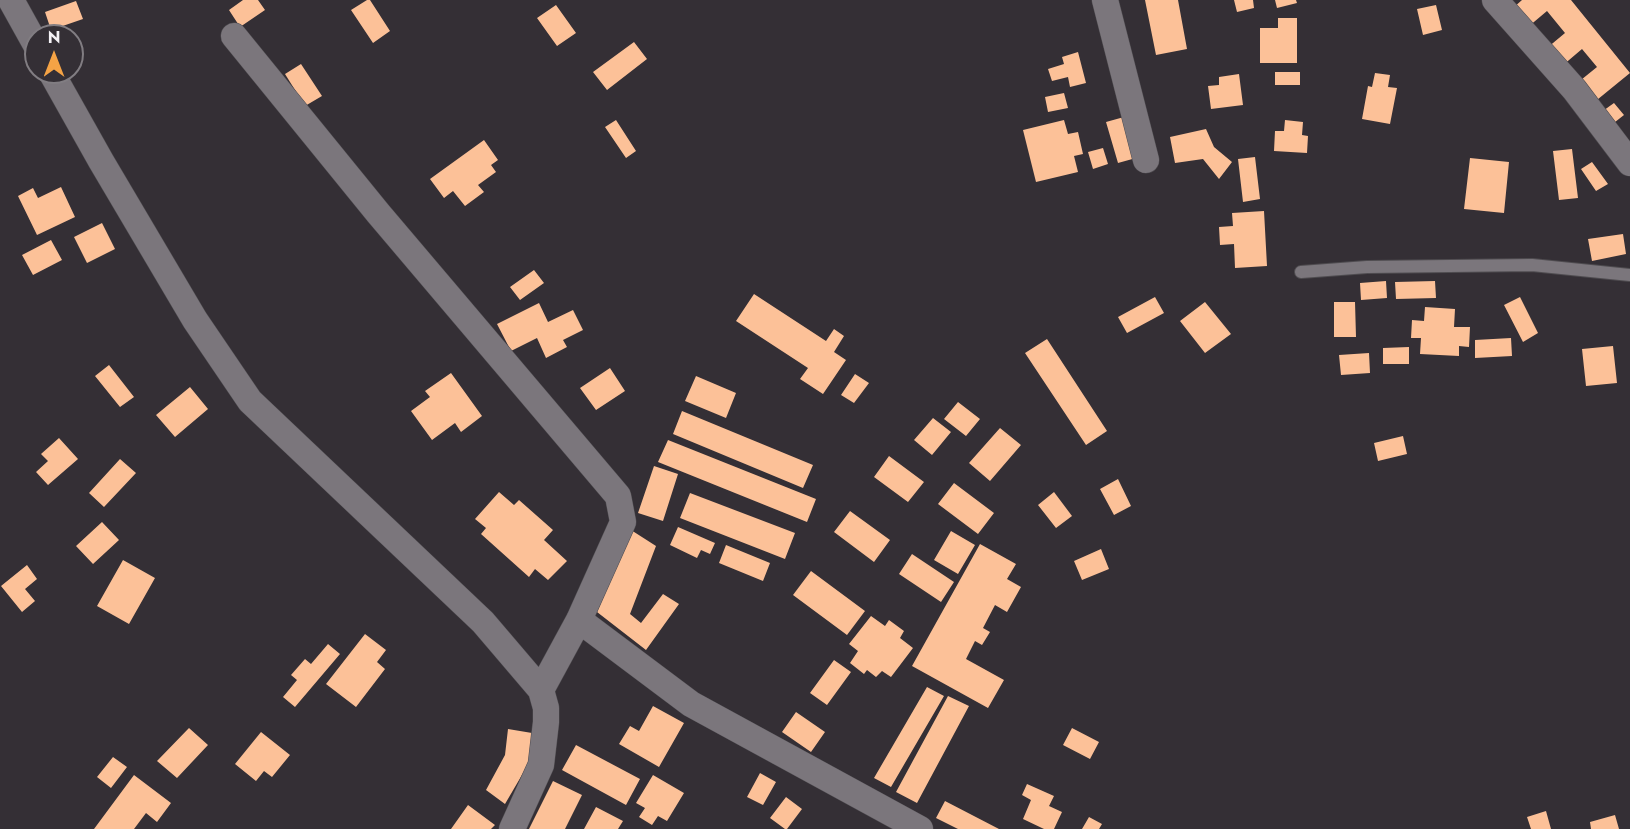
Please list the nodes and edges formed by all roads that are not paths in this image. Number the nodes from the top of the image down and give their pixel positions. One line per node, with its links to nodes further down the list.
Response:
1 (11, 0): 4 (street)
2 (1105, 0): 7 (street)
3 (1495, 0): 8 (street)
4 (24, 24)
5 (234, 36): 11 (street)
6 (58, 84): 12 (street)
7 (1146, 160)
8 (1630, 163)
9 (1301, 272): 10 (lane)
10 (1630, 275)
11 (579, 620): 12 (street); 14 (street)
12 (541, 690): 13 (street)
13 (512, 829)
14 (920, 829)

